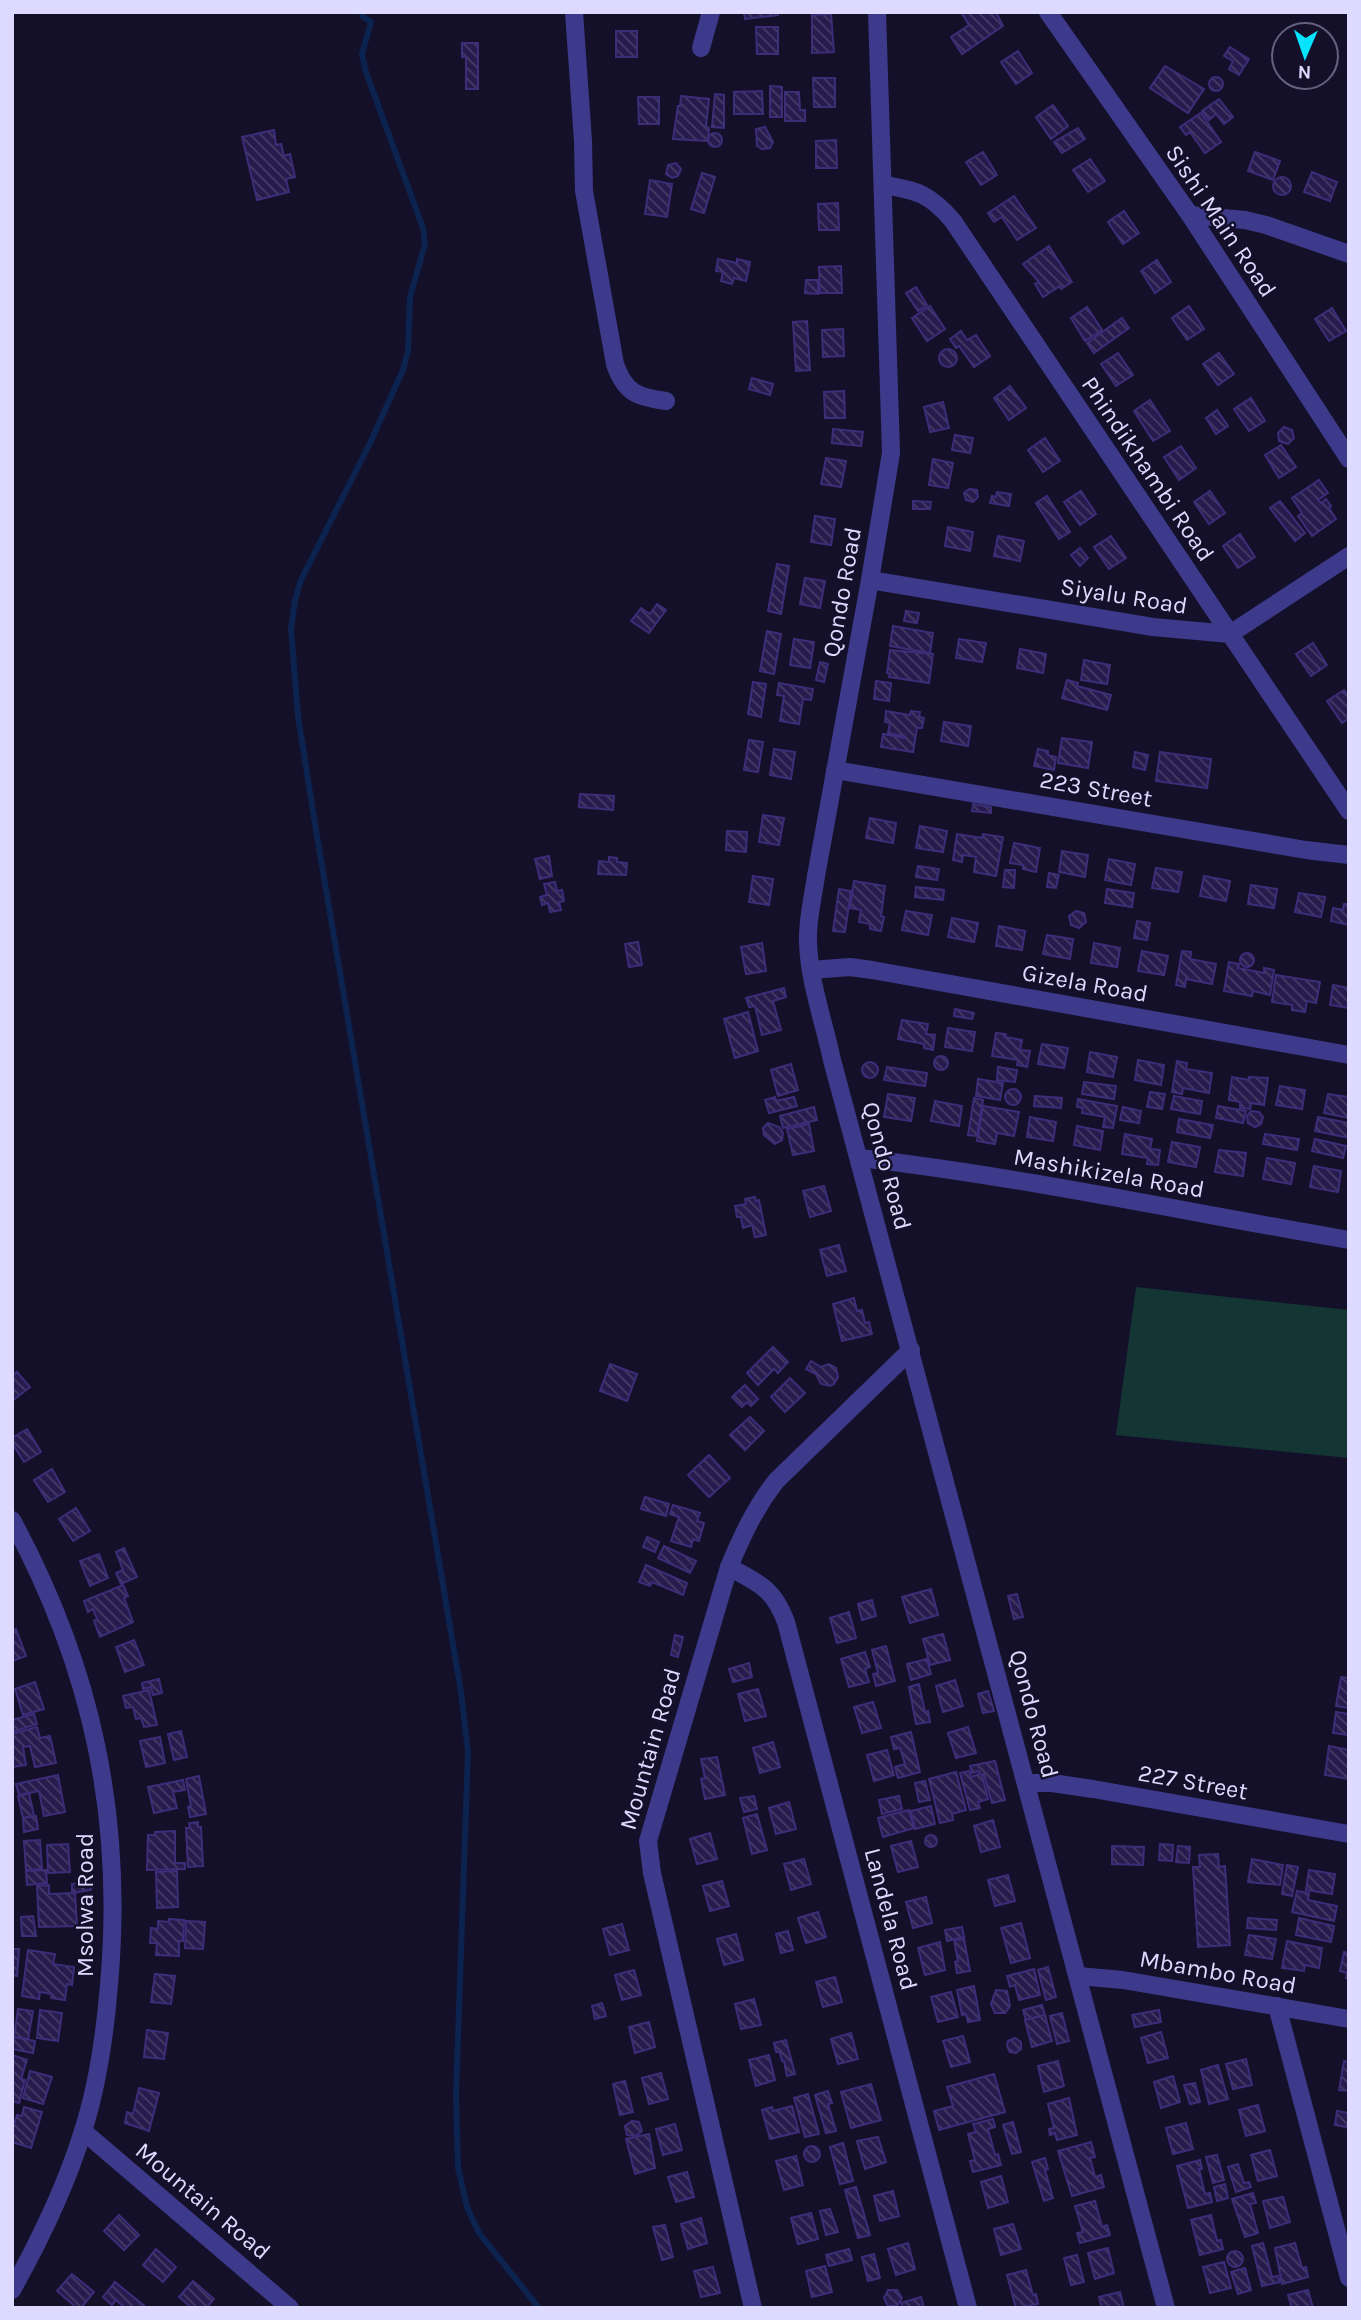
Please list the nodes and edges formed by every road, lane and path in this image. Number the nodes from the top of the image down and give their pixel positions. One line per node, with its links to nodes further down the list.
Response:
1 (574, 12): 9 (street)
2 (711, 12): 5 (street)
3 (877, 12): 6 (street, Qondo Road)
4 (1048, 12): 7 (street, Sishi Main Road)
5 (701, 48)
6 (883, 185): 12 (street, Qondo Road); 13 (street, Phindikhambi Road)
7 (1190, 215): 8 (street); 10 (street, Sishi Main Road)
8 (1349, 254)
9 (666, 401)
10 (1349, 459)
11 (1349, 556): 13 (street)
12 (870, 580): 13 (street, Siyalu Road); 14 (street, Qondo Road)
13 (1230, 635): 15 (street, Phindikhambi Road)
14 (835, 770): 16 (street, 223 Street); 17 (street, Qondo Road)
15 (1349, 811)
16 (1349, 855)
17 (811, 970): 18 (street, Gizela Road); 19 (street, Qondo Road)
18 (1349, 1055)
19 (860, 1158): 20 (street, Mashikizela Road); 21 (street, Qondo Road)
20 (1349, 1240)
21 (911, 1350): 23 (street, Mountain Road); 24 (street, Qondo Road)
22 (12, 1520): 29 (street, Msolwa Road)
23 (729, 1567): 34 (street, Mountain Road); 35 (street, Landela Road)
24 (1027, 1783): 25 (street, 227 Street); 26 (street, Qondo Road)
25 (1349, 1834)
26 (1078, 1976): 27 (street, Mbambo Road); 36 (street, Qondo Road)
27 (1277, 2006): 28 (street, Mbambo Road); 30 (street)
28 (1349, 2019)
29 (83, 2131): 32 (street, Msolwa Road); 33 (street, Mountain Road)
30 (1340, 2207): 31 (street)
31 (1349, 2278)
32 (12, 2290)
33 (290, 2308)
34 (753, 2308)
35 (968, 2308)
36 (1166, 2308)

